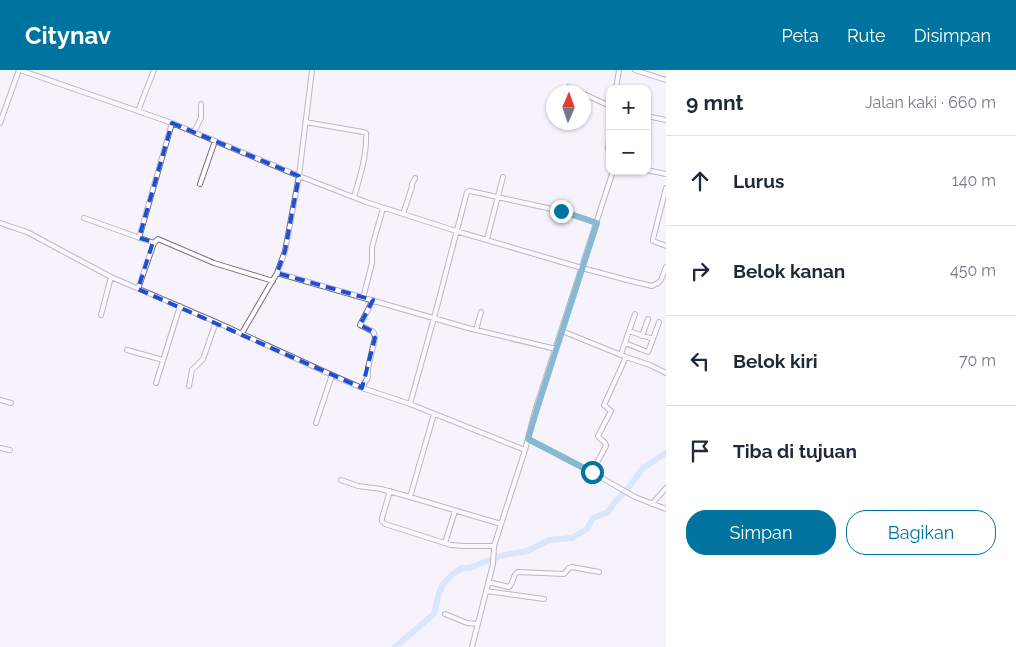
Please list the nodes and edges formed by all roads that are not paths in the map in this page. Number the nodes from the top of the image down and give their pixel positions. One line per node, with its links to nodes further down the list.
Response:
1 (19, 70): 11 (street); 16 (street)
2 (154, 70): 11 (street)
3 (312, 70): 15 (street)
4 (619, 70): 7 (street)
5 (635, 70): 6 (street)
6 (666, 80)
7 (617, 85)
8 (591, 98): 10 (street)
9 (201, 104): 17 (street)
10 (606, 104)
11 (138, 111): 14 (street)
12 (651, 117): 13 (street)
13 (666, 120)
14 (172, 122): 17 (street); 35 (street)
15 (305, 122): 22 (street); 27 (street)
16 (0, 123)
17 (194, 132): 18 (street)
18 (215, 141): 22 (street); 25 (street)
19 (651, 171): 20 (street)
20 (666, 174)
21 (612, 175): 33 (street)
22 (299, 176): 27 (street); 41 (street)
23 (503, 177): 28 (street)
24 (415, 178): 30 (street)
25 (200, 184)
26 (666, 188): 38 (street)
27 (354, 197): 29 (street)
28 (498, 197): 33 (street); 34 (street); 36 (street)
29 (383, 208): 30 (street); 45 (street)
30 (403, 214): 34 (street)
31 (84, 218): 35 (street)
32 (0, 223): 42 (street)
33 (597, 223): 40 (street)
34 (456, 231): 36 (street); 51 (street)
35 (139, 238): 37 (street)
36 (487, 240): 40 (street)
37 (154, 242): 43 (street); 44 (street)
38 (666, 246)
39 (666, 267): 40 (street)
40 (582, 268): 56 (street)
41 (277, 273): 43 (street); 45 (street)
42 (110, 277): 44 (street); 50 (street)
43 (273, 281): 58 (street)
44 (138, 289): 47 (street)
45 (363, 298): 46 (street)
46 (373, 300): 51 (street); 71 (street)
47 (180, 306): 53 (street); 66 (street)
48 (481, 312): 55 (street)
49 (635, 314): 57 (street)
50 (101, 315)
51 (434, 318): 55 (street); 74 (street)
52 (648, 319): 59 (street)
53 (216, 322): 58 (street); 70 (street)
54 (659, 322): 60 (street)
55 (476, 330): 62 (street)
56 (562, 331): 62 (street); 64 (street)
57 (629, 331): 59 (street); 61 (street)
58 (242, 333): 68 (street)
59 (642, 336): 60 (street)
60 (653, 340): 61 (street)
61 (625, 343): 64 (street)
62 (556, 349): 77 (street)
63 (127, 350): 66 (street)
64 (621, 354): 65 (street)
65 (626, 357): 67 (street); 81 (street)
66 (163, 360): 69 (street)
67 (666, 374)
68 (332, 375): 71 (street); 76 (street)
69 (156, 383)
70 (189, 386)
71 (362, 388): 74 (street)
72 (0, 400): 73 (street)
73 (11, 403)
74 (410, 404): 75 (street)
75 (434, 414): 80 (street); 85 (street)
76 (316, 423)
77 (528, 439): 80 (street); 81 (street)
78 (0, 448): 79 (street)
79 (10, 450)
80 (525, 450): 89 (street)
81 (592, 472): 86 (street)
82 (342, 480): 84 (street)
83 (666, 488): 86 (street)
84 (390, 491): 85 (street); 90 (street)
85 (410, 497): 88 (street)
86 (652, 504): 87 (street)
87 (666, 509)
88 (455, 511): 89 (street); 90 (street)
89 (501, 524): 91 (street)
90 (445, 543): 91 (street)
91 (494, 546): 93 (street)
92 (599, 572): 93 (street)
93 (488, 582): 94 (street)
94 (486, 591): 95 (street); 97 (street)
95 (544, 599)
96 (445, 614): 97 (street)
97 (478, 624): 98 (street)
98 (472, 647)

